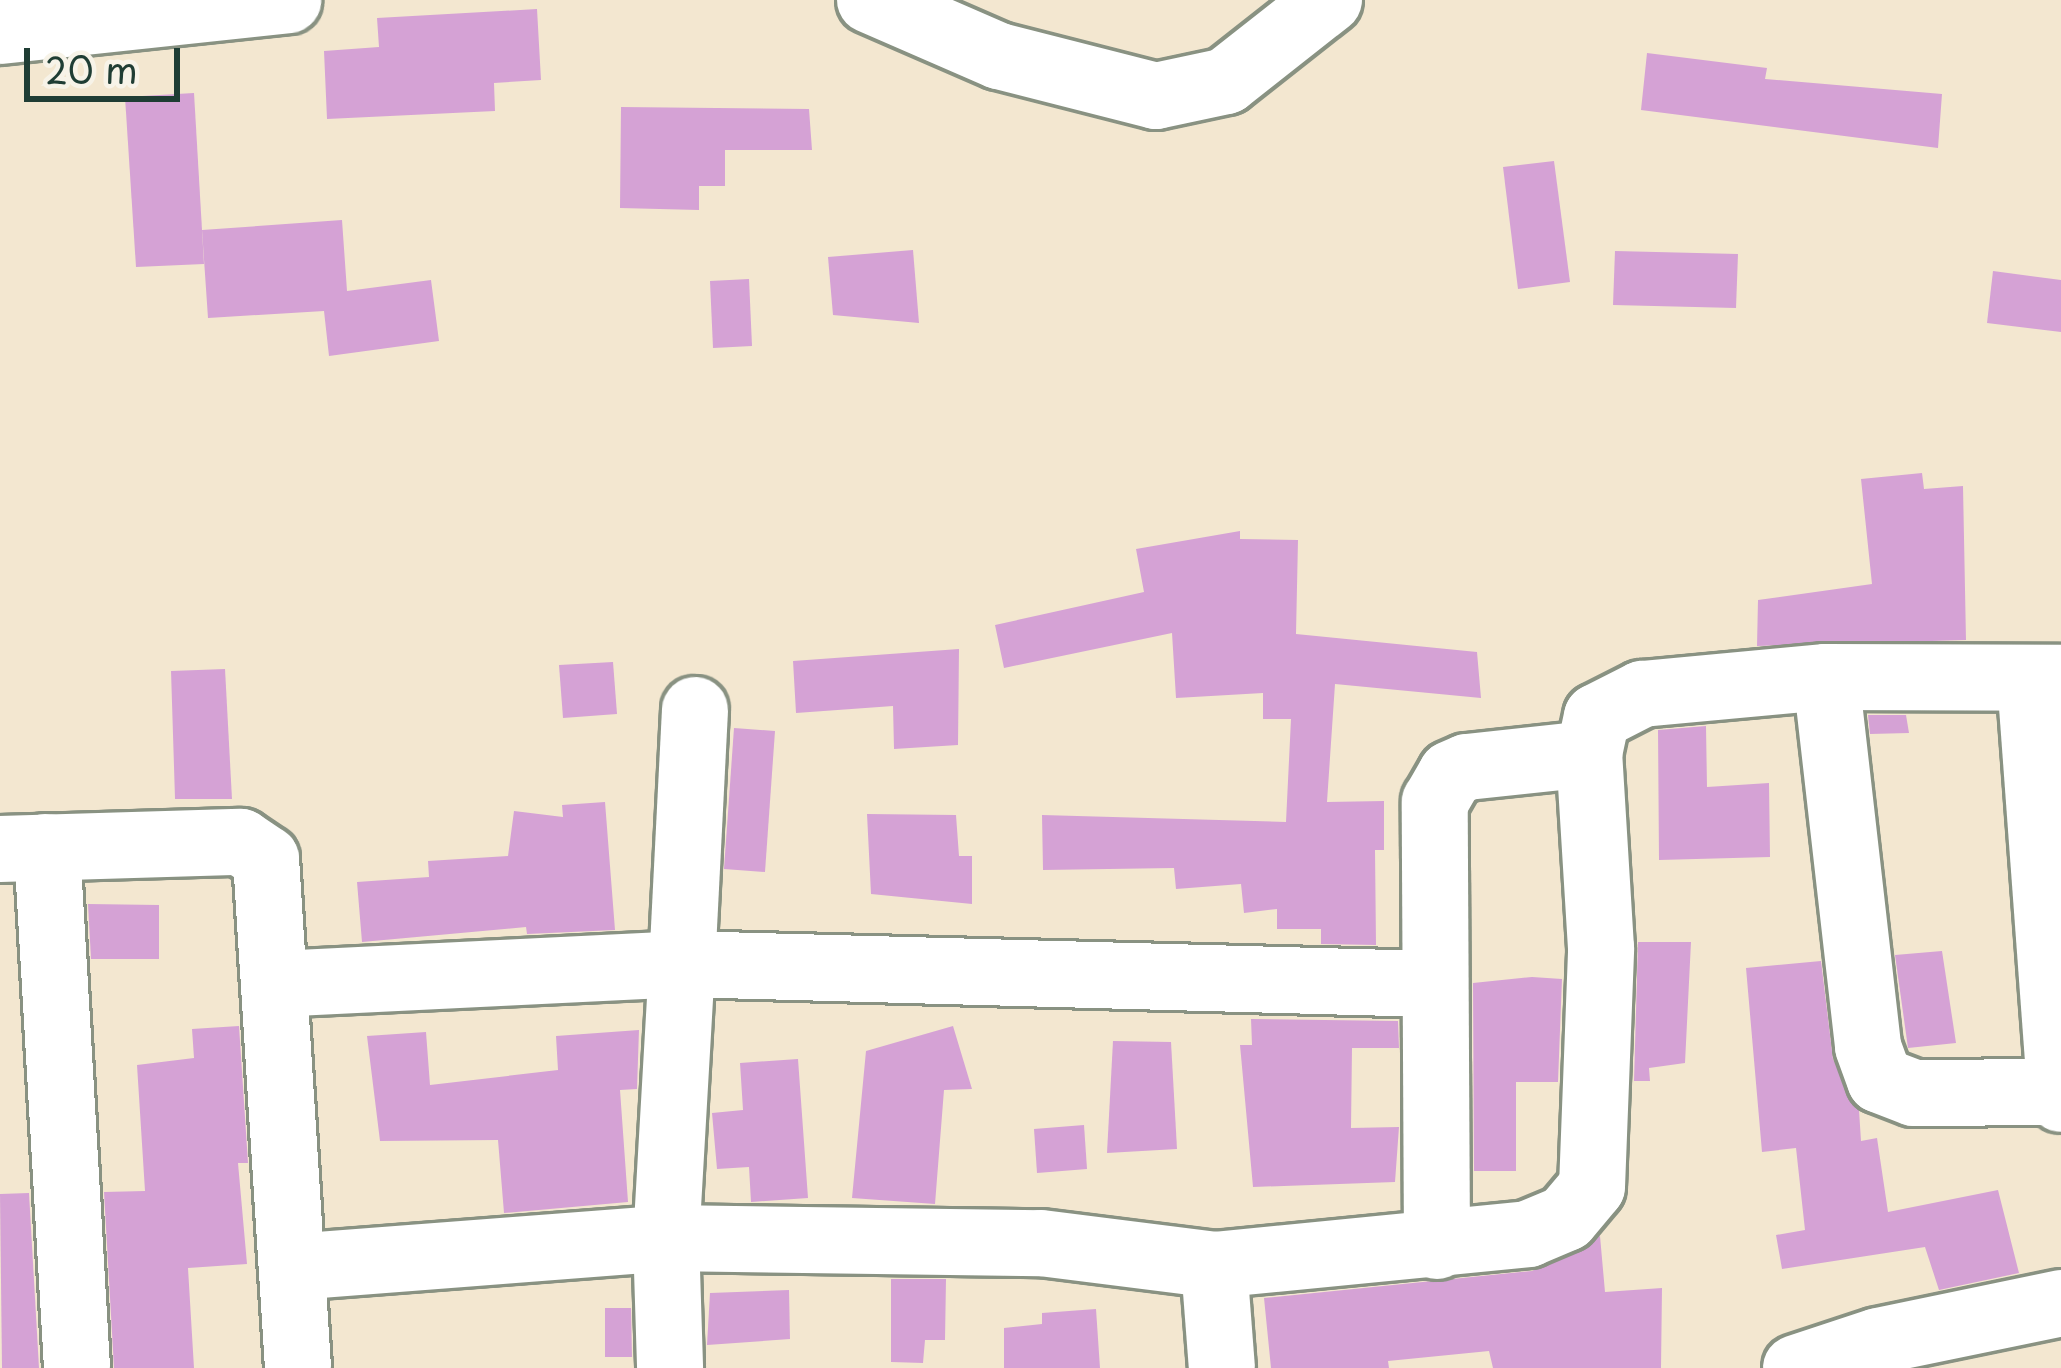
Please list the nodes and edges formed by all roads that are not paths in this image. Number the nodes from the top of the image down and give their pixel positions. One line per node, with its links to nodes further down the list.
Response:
1 (288, 0): 4 (street)
2 (870, 0): 3 (street)
3 (1329, 0)
4 (0, 31)
5 (1826, 677): 6 (street); 8 (street); 13 (street)
6 (2045, 679): 13 (street)
7 (695, 710): 10 (street)
8 (1589, 754): 12 (street); 15 (street)
9 (24, 848): 11 (street); 19 (street)
10 (682, 964): 11 (street); 12 (street); 14 (street)
11 (276, 984): 17 (street)
12 (1430, 984): 15 (street)
13 (2061, 1095)
14 (667, 1238): 16 (street); 17 (street); 21 (street)
15 (1437, 1246): 16 (street)
16 (1214, 1265): 22 (street)
17 (293, 1267): 20 (street)
18 (2061, 1303): 23 (street)
19 (77, 1368)
20 (298, 1368)
21 (670, 1368)
22 (1222, 1368)
23 (1796, 1368)

